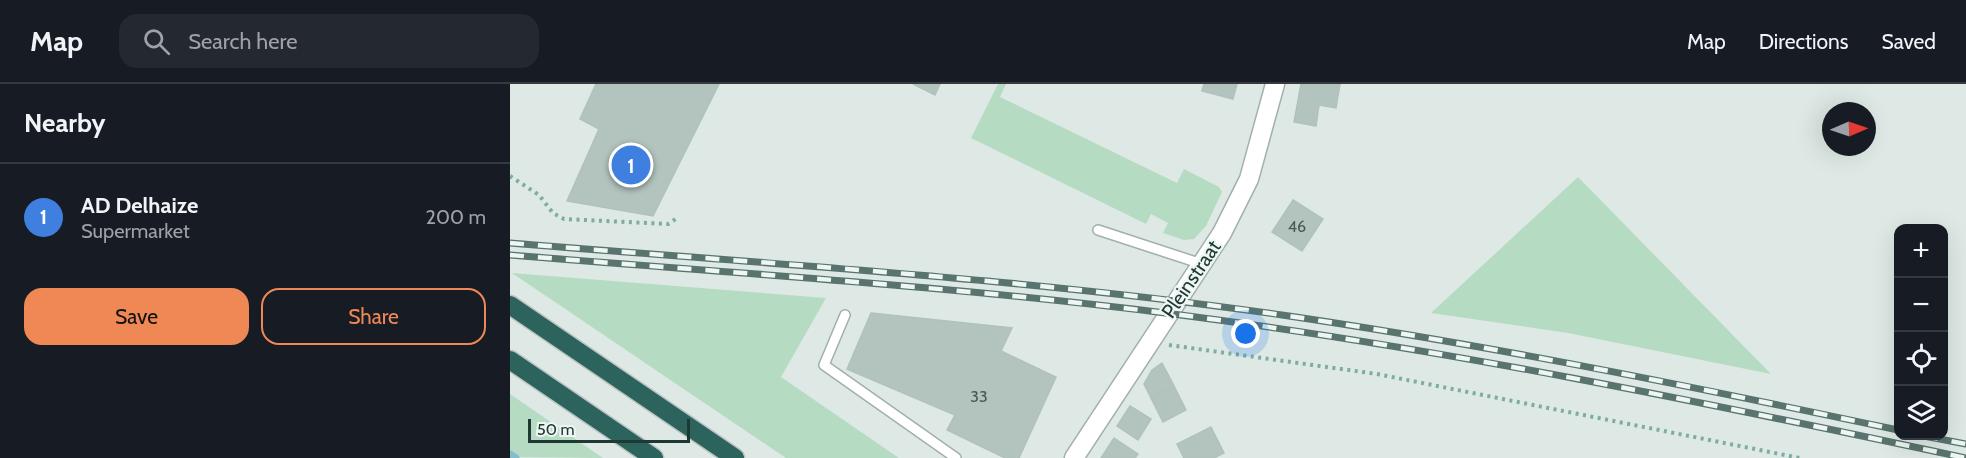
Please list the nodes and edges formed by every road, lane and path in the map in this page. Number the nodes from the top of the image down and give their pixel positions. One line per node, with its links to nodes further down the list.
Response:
1 (1275, 84): 5 (street, Pleinstraat)
2 (510, 176): 3 (path)
3 (678, 218)
4 (1098, 230): 5 (lane)
5 (1202, 264): 8 (street, Pleinstraat)
6 (510, 305): 11 (highway)
7 (845, 315): 12 (lane)
8 (1148, 342): 13 (street, Pleinstraat); 14 (path)
9 (510, 360): 10 (highway)
10 (654, 458)
11 (735, 458)
12 (957, 458)
13 (1074, 458)
14 (1800, 458)

